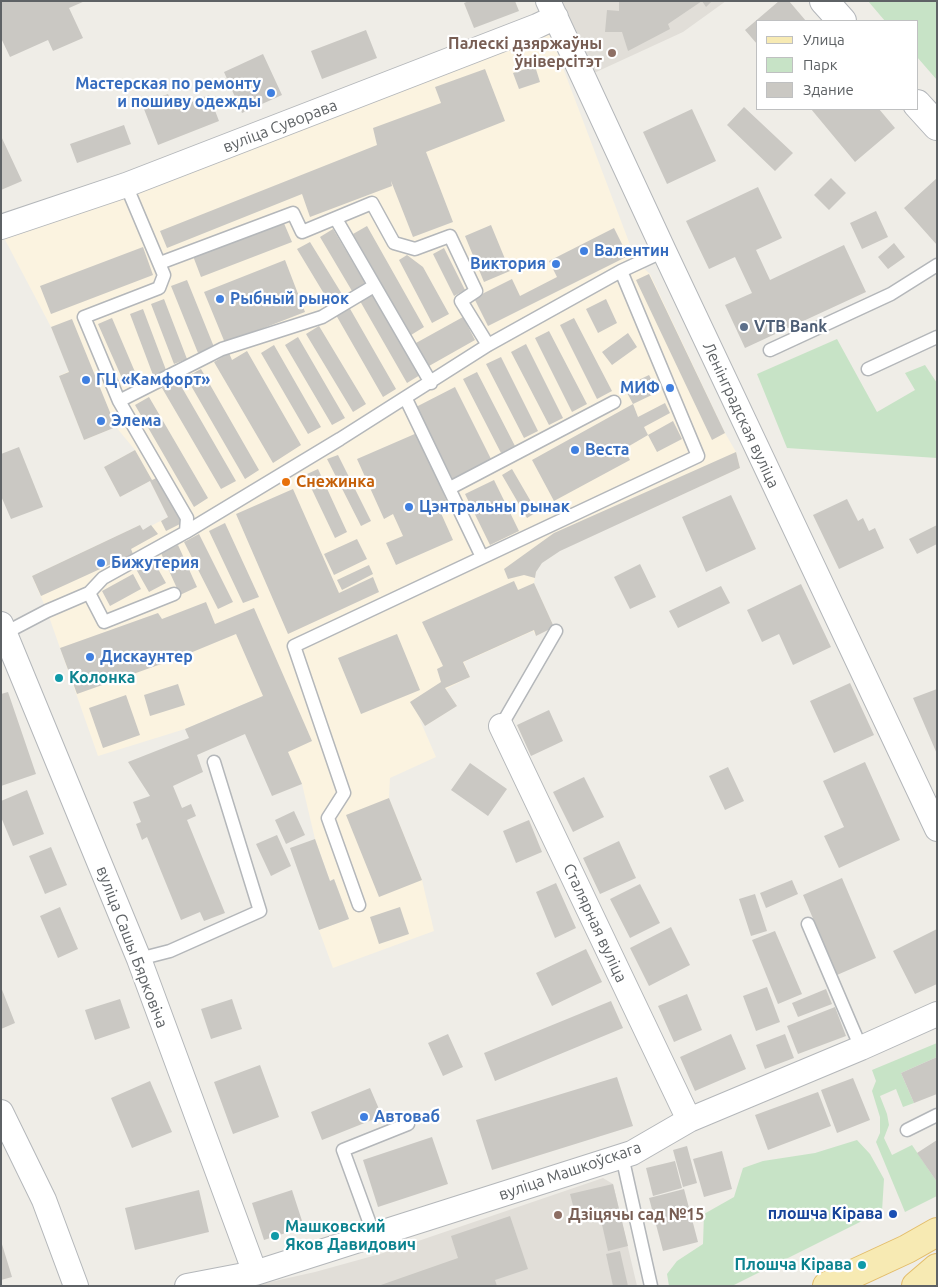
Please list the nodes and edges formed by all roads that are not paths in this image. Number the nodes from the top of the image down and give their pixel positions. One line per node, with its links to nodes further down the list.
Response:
1 (824, 1): 3 (street)
2 (552, 9): 6 (street, вуліца Суворава); 9 (street, Ленінградская вуліца)
3 (841, 20)
4 (918, 105): 5 (street)
5 (937, 126)
6 (126, 185): 8 (street, вуліца Суворава); 10 (lane)
7 (336, 219): 10 (lane); 13 (lane); 15 (lane)
8 (1, 227)
9 (664, 251): 12 (lane); 31 (street, Ленінградская вуліца)
10 (160, 263): 20 (lane)
11 (937, 265): 16 (lane)
12 (621, 271): 15 (lane); 24 (lane)
13 (374, 286): 18 (lane); 20 (lane)
14 (937, 337): 17 (lane)
15 (488, 345): 18 (lane)
16 (770, 350)
17 (868, 369)
18 (431, 383): 19 (lane)
19 (406, 398): 22 (lane); 23 (lane)
20 (119, 401): 23 (lane)
21 (614, 402): 22 (lane)
22 (450, 488): 24 (lane)
23 (186, 532): 25 (lane)
24 (482, 557): 32 (lane)
25 (89, 592): 26 (lane); 27 (lane)
26 (174, 594)
27 (3, 629): 34 (street, вуліца Сашы Бярковіча)
28 (556, 631): 29 (lane)
29 (501, 726): 39 (street, Сталярная вуліца)
30 (214, 762): 34 (lane)
31 (937, 829)
32 (360, 905)
33 (808, 924): 36 (lane)
34 (139, 959): 45 (street, вуліца Сашы Бярковіча)
35 (937, 1014): 36 (street, вуліца Машкоўскага)
36 (862, 1048): 39 (street, вуліца Машкоўскага)
37 (1, 1112): 46 (street)
38 (937, 1115): 41 (lane)
39 (689, 1120): 42 (street, вуліца Машкоўскага)
40 (408, 1124): 44 (lane)
41 (906, 1130)
42 (622, 1156): 44 (street, вуліца Машкоўскага); 48 (lane)
43 (937, 1232): 49 (main road)
44 (374, 1235): 45 (street, вуліца Машкоўскага)
45 (255, 1273): 47 (street, вуліца Машкоўскага)
46 (76, 1286)
47 (187, 1286)
48 (651, 1286)
49 (827, 1286)

